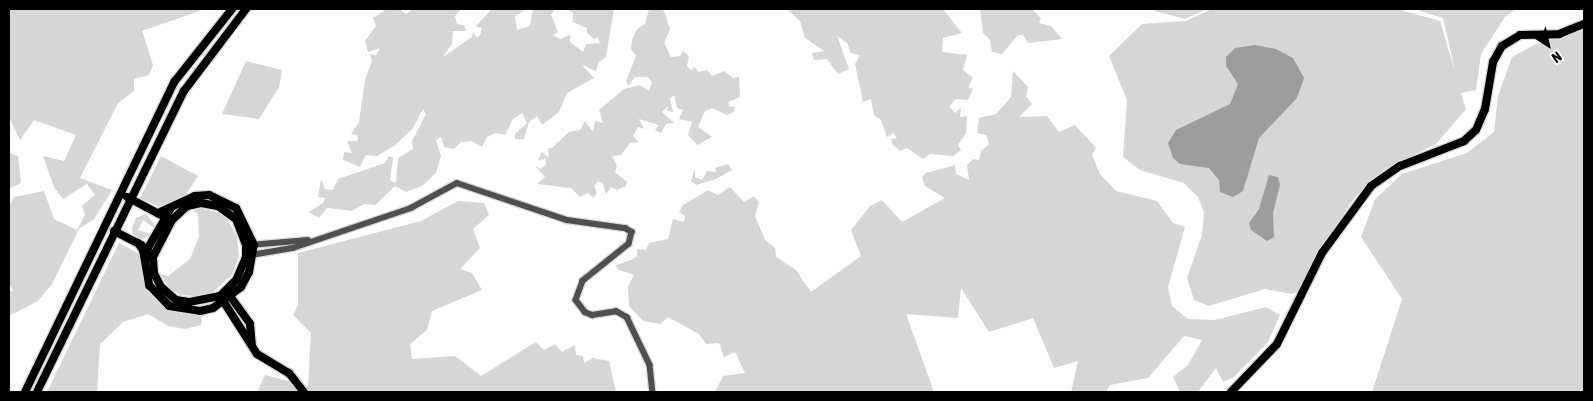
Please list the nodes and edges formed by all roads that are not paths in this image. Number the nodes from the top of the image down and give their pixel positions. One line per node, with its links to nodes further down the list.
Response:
1 (232, 9): 4 (main road)
2 (246, 9): 5 (main road)
3 (1584, 24): 23 (main road)
4 (142, 153): 5 (main road); 6 (main road)
5 (151, 158): 7 (main road)
6 (122, 195): 7 (main road); 9 (main road)
7 (131, 199): 8 (main road); 10 (main road)
8 (164, 217): 13 (main road); 13 (main road); 14 (main road)
9 (105, 227): 10 (street); 19 (main road)
10 (114, 231): 12 (main road); 20 (main road)
11 (310, 240): 13 (street); 15 (street); 22 (street)
12 (138, 243): 14 (main road); 17 (main road)
13 (250, 245): 15 (main road); 16 (main road)
14 (151, 249): 17 (main road); 18 (main road)
15 (254, 254): 16 (street); 18 (main road)
16 (246, 256): 18 (main road)
17 (146, 262): 18 (main road)
18 (226, 296): 21 (main road)
19 (25, 392)
20 (37, 392)
21 (304, 392)
22 (653, 392)
23 (1231, 392)

